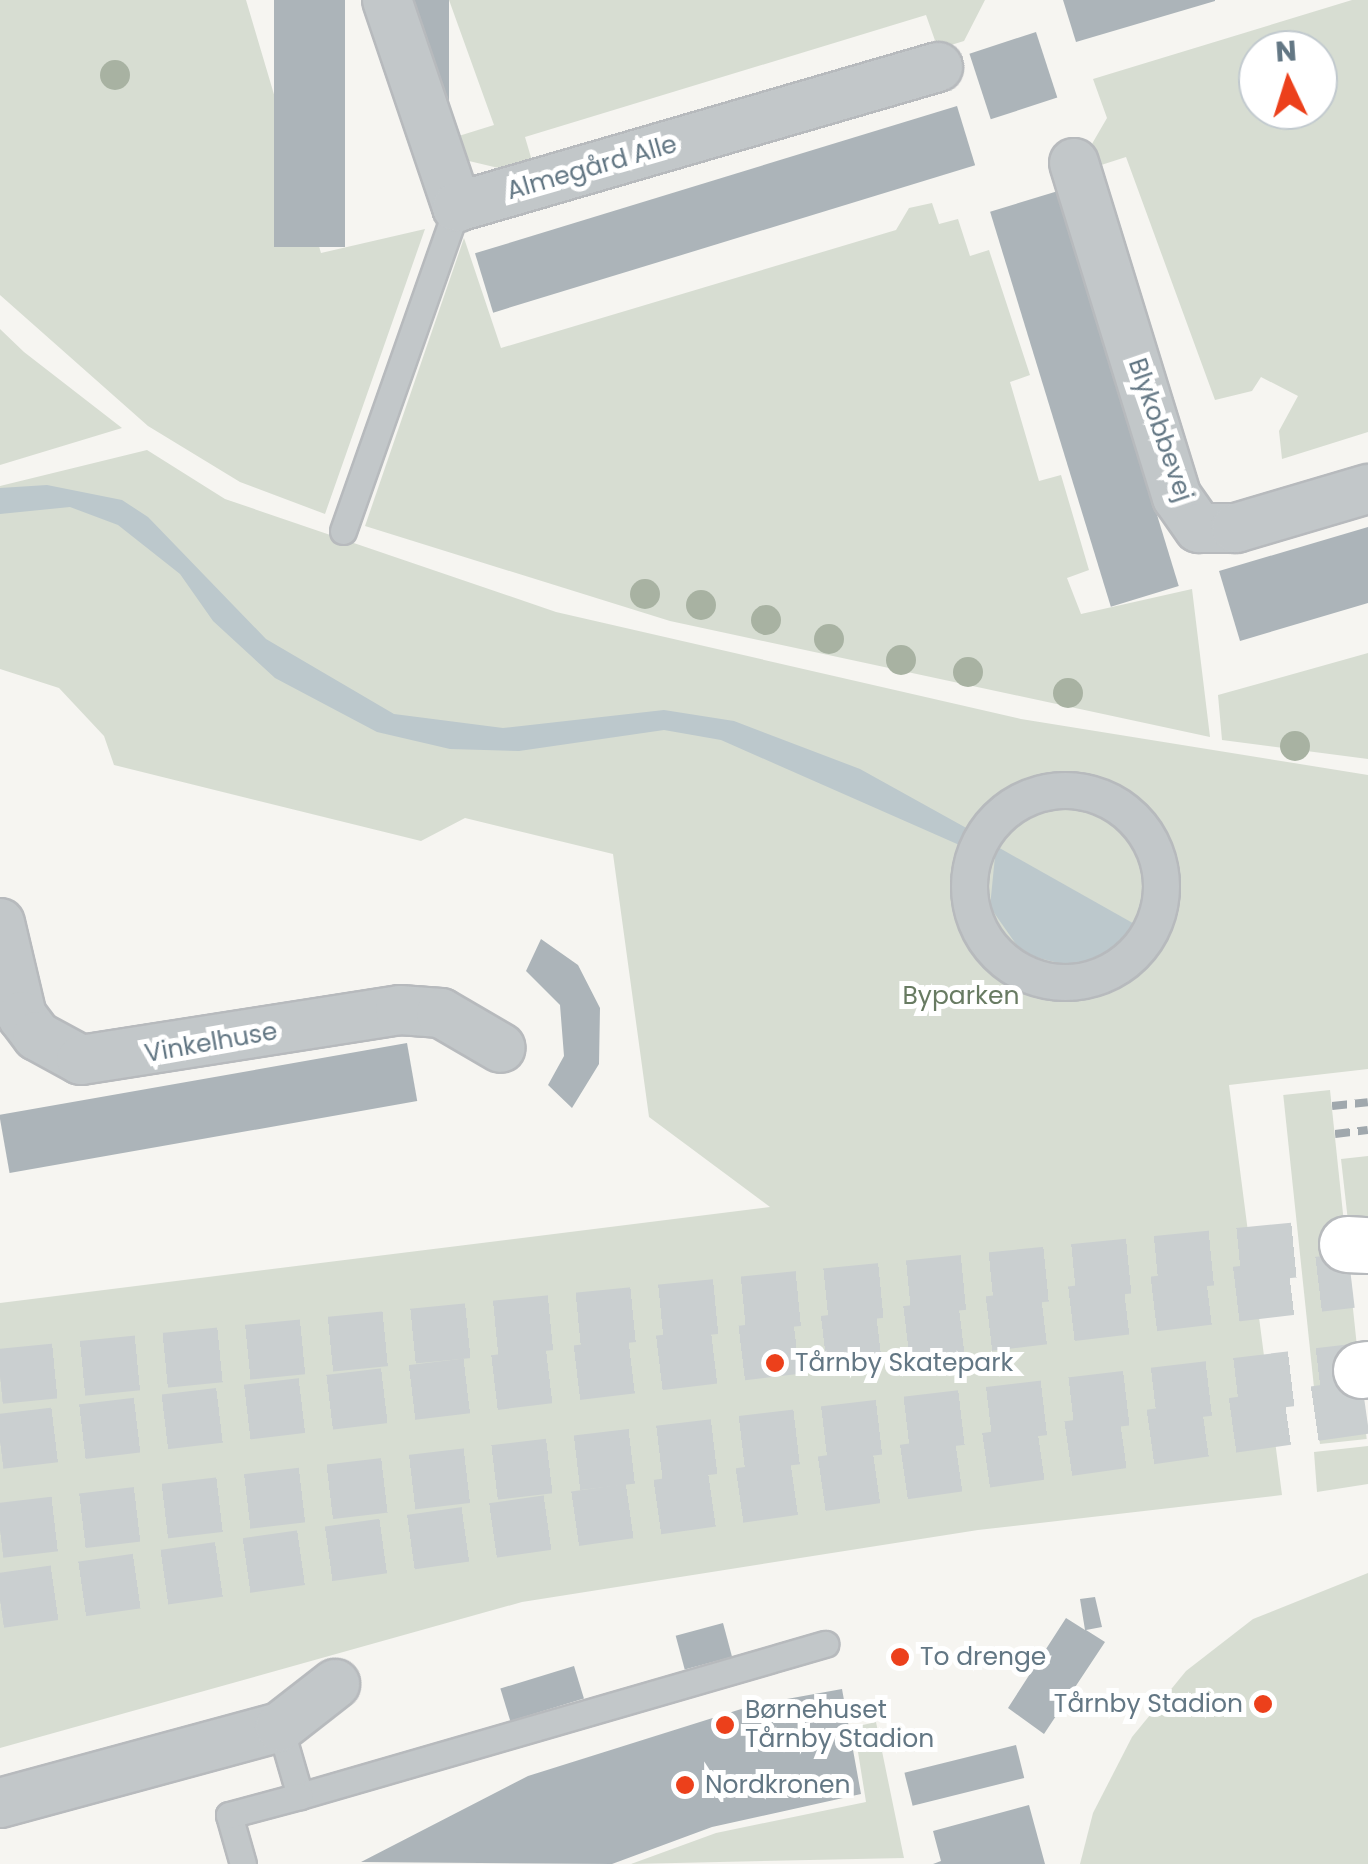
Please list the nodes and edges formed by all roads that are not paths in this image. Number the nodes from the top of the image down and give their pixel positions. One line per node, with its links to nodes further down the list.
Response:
1 (387, 0): 4 (street)
2 (938, 67): 4 (street, Almegård Alle)
3 (1074, 163): 5 (street, Blykobbevej)
4 (456, 207): 6 (lane)
5 (1368, 489)
6 (343, 532)
7 (990, 824): 7 (street)
8 (0, 923): 9 (street, Vinkelhuse)
9 (501, 1048)
10 (825, 1644): 13 (lane)
11 (336, 1684): 12 (street)
12 (280, 1727): 13 (lane); 14 (street)
13 (300, 1796): 15 (lane)
14 (0, 1804)
15 (243, 1864)

